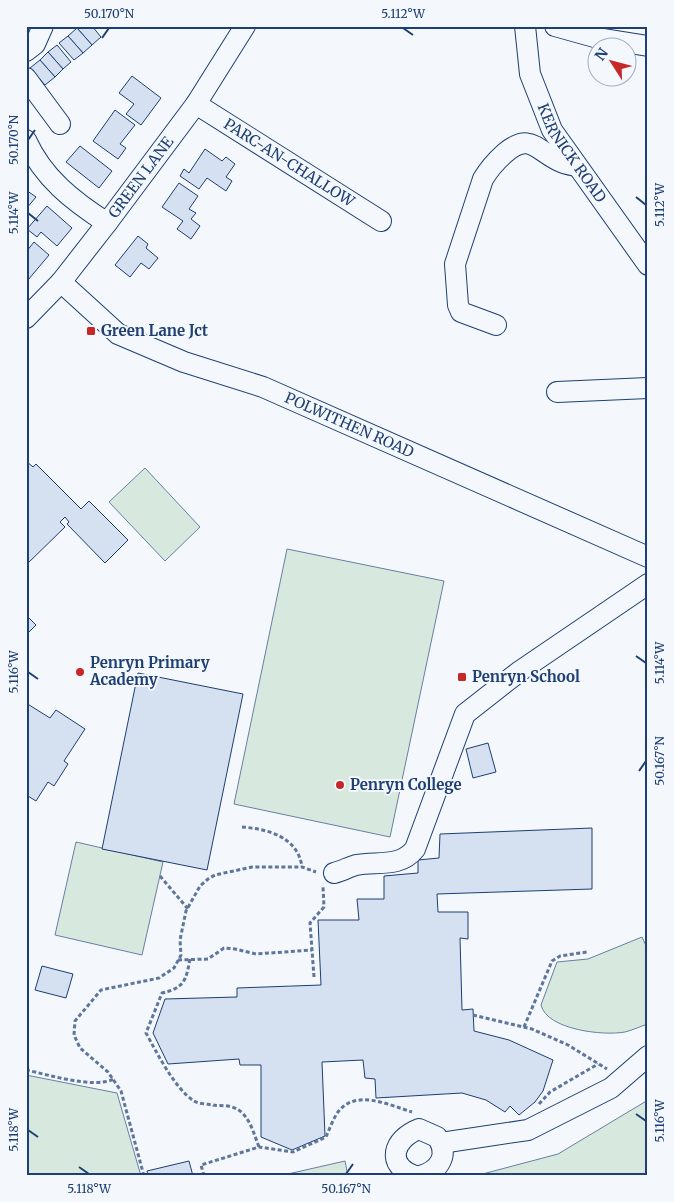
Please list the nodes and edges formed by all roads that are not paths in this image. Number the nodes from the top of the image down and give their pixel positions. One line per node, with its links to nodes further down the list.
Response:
1 (43, 26): 6 (street)
2 (245, 26): 8 (street, GREEN LANE)
3 (524, 26): 11 (street, KERNICK ROAD)
4 (555, 26): 5 (street)
5 (648, 46)
6 (26, 51)
7 (26, 78): 9 (street)
8 (196, 104): 12 (street, PARC-AN-CHALLOW); 13 (street, GREEN LANE)
9 (60, 124)
10 (26, 140): 13 (street)
11 (577, 166): 14 (street, KERNICK ROAD); 17 (street)
12 (381, 221)
13 (107, 223): 15 (street, GREEN LANE)
14 (644, 255)
15 (61, 282): 16 (street, GREEN LANE); 20 (street, POLWITHEN ROAD)
16 (26, 318)
17 (496, 325)
18 (648, 388): 19 (street)
19 (557, 392)
20 (648, 557)
21 (646, 590): 22 (street)
22 (329, 877)
23 (648, 1056): 24 (street)
24 (441, 1143): 25 (street); 26 (street)
25 (415, 1176)
26 (420, 1176)

